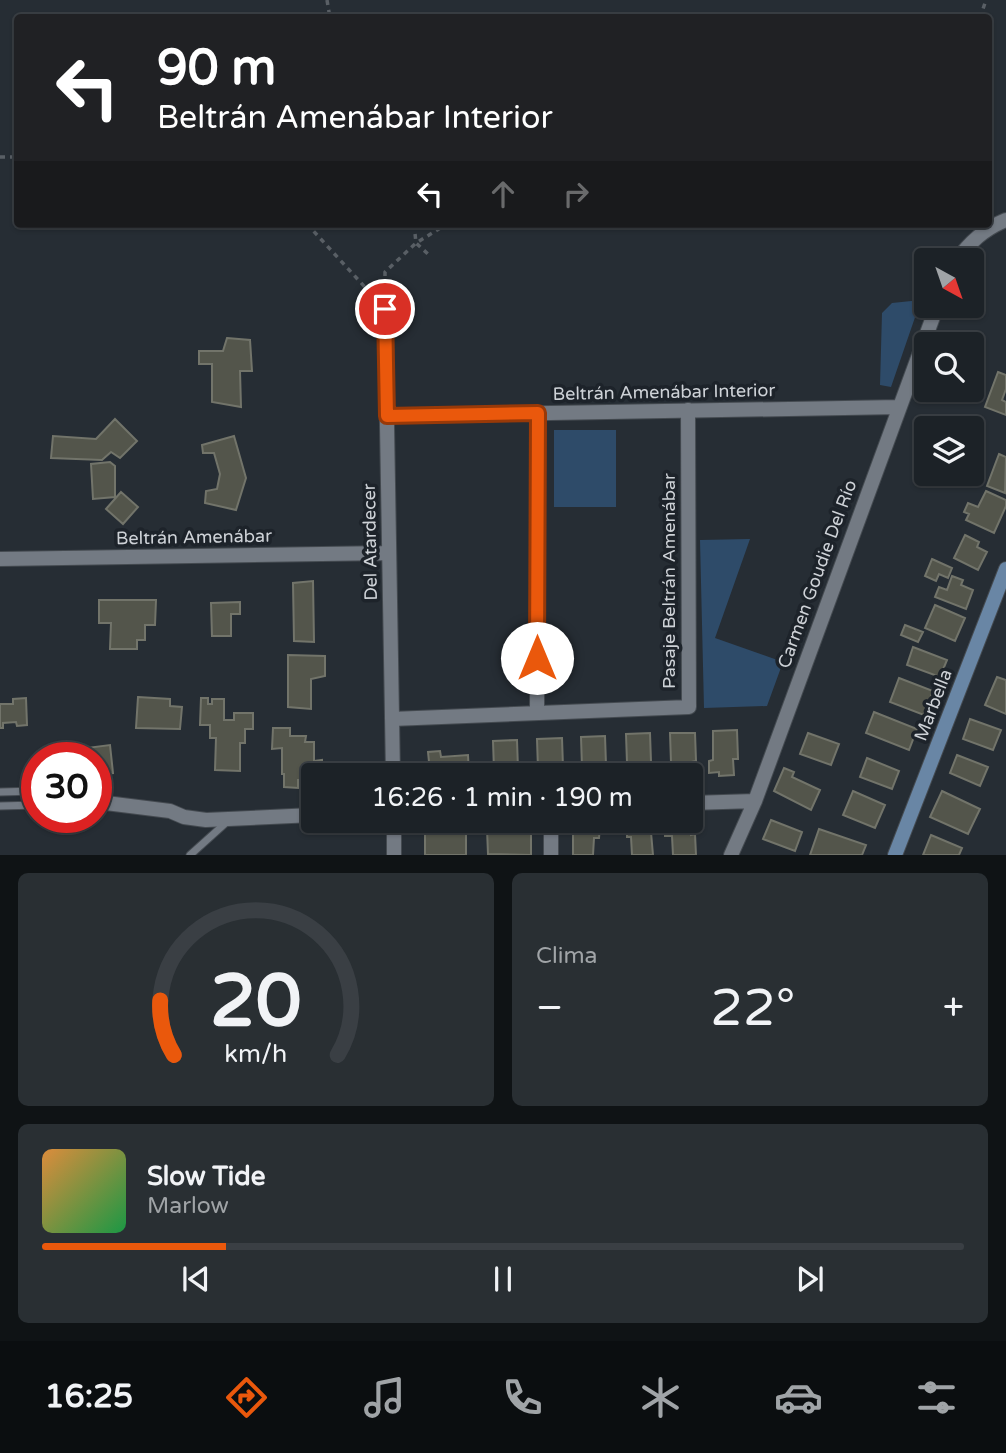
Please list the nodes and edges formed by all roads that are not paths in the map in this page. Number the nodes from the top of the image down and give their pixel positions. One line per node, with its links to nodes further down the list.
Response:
1 (989, 228): 2 (street)
2 (966, 248)
3 (385, 309): 8 (street, Del Atardecer)
4 (933, 318): 5 (street, Carmen Goudie Del Río)
5 (900, 407): 6 (street, Beltrán Amenábar Interior); 17 (street, Carmen Goudie Del Río)
6 (688, 410): 7 (street, Beltrán Amenábar Interior); 12 (street, Pasaje Beltrán Amenábar)
7 (538, 413): 8 (street, Beltrán Amenábar Interior); 12 (street)
8 (387, 416): 9 (street, Del Atardecer)
9 (389, 553): 10 (street, Beltrán Amenábar); 13 (street, Del Atardecer)
10 (0, 558)
11 (1006, 569): 30 (street, Marbella)
12 (537, 713): 13 (street, Pasaje Beltrán Amenábar)
13 (392, 719): 14 (street, Del Atardecer)
14 (393, 763)
15 (21, 791): 16 (lane)
16 (0, 792)
17 (755, 801): 18 (street); 26 (street, Carmen Goudie Del Río)
18 (703, 803)
19 (112, 804): 23 (street)
20 (21, 805): 21 (lane)
21 (0, 806)
22 (301, 816): 23 (street)
23 (230, 820): 27 (lane)
24 (394, 833): 28 (street)
25 (551, 833): 29 (street)
26 (735, 853)
27 (191, 855)
28 (394, 855)
29 (551, 855)
30 (895, 855)

